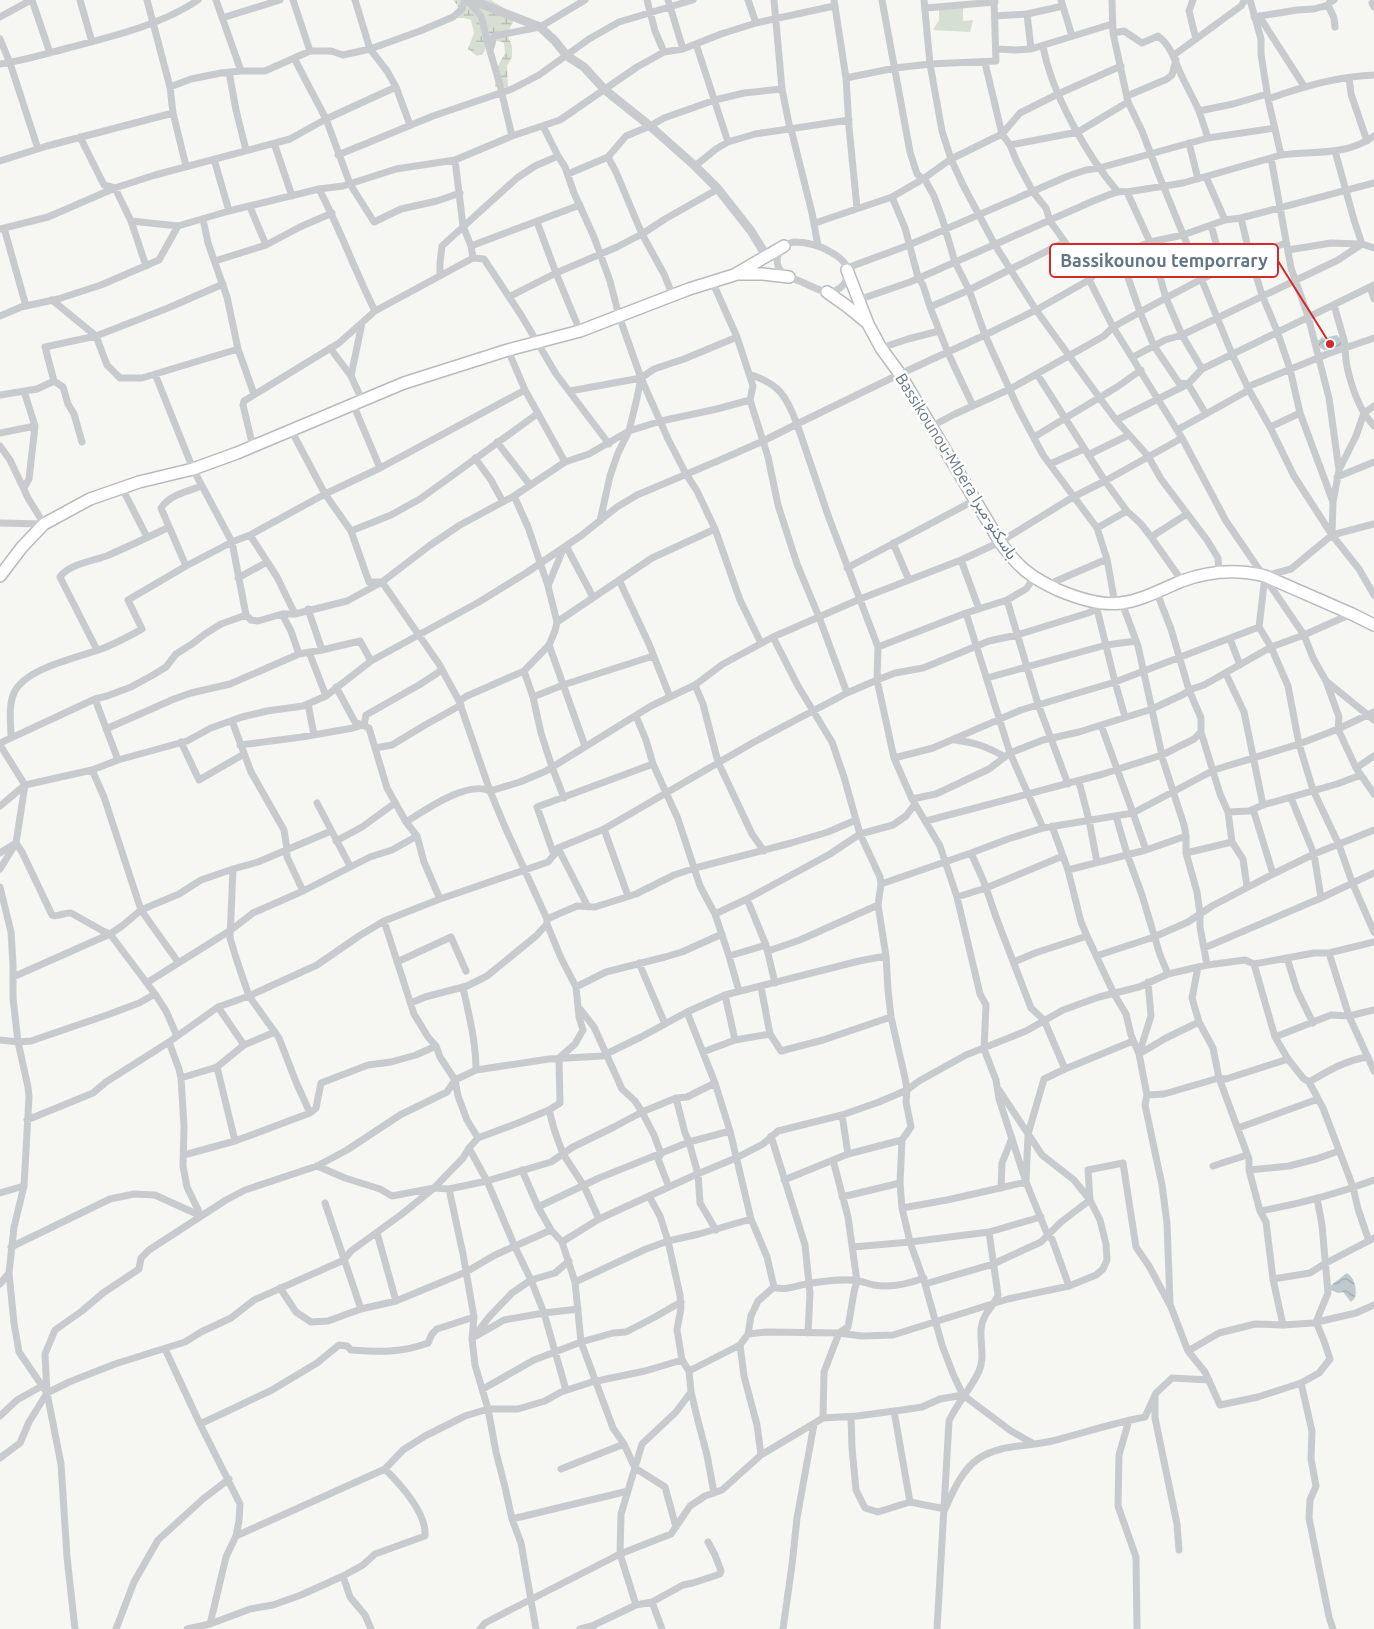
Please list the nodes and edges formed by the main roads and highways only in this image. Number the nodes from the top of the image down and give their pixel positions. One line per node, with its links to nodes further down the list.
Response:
1 (784, 246): 3 (main road)
2 (847, 269): 6 (main road, Bassikounou-Mbera باسكنو-مبرا)
3 (734, 274): 4 (main road); 7 (main road)
4 (790, 277)
5 (827, 292): 6 (main road, Bassikounou-Mbera باسكنو-مبرا)
6 (868, 324): 8 (main road, Bassikounou-Mbera باسكنو-مبرا)
7 (0, 576)
8 (1374, 625)

